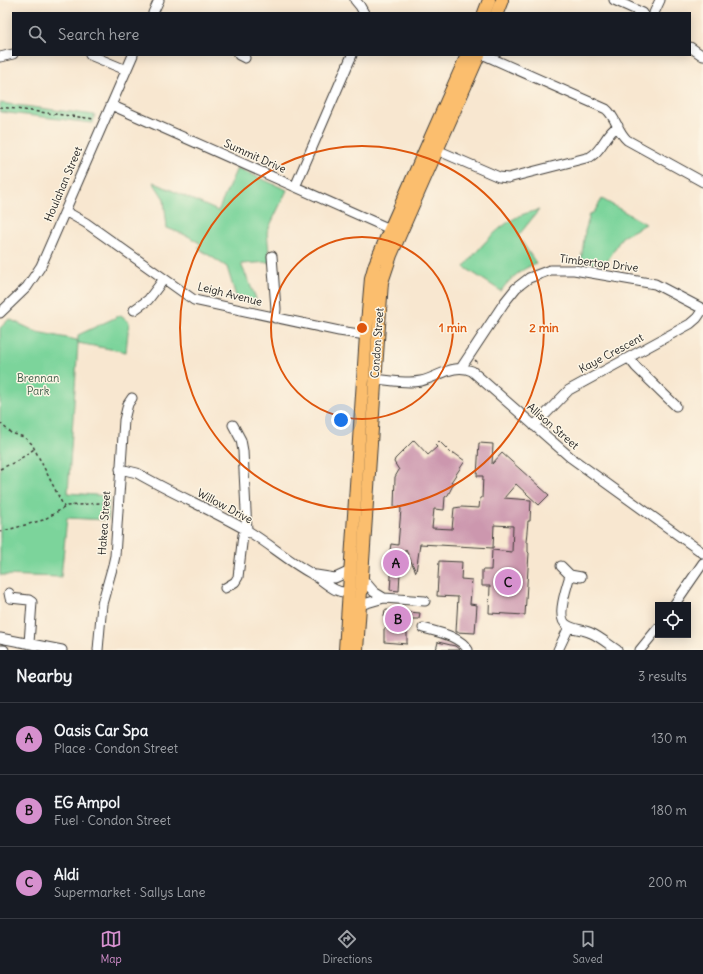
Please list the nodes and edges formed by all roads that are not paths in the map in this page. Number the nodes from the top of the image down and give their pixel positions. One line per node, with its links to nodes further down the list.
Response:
1 (159, 0): 7 (street)
2 (355, 0): 8 (street)
3 (489, 0): 9 (main road)
4 (502, 0): 10 (main road)
5 (614, 0): 11 (street)
6 (660, 0): 12 (street)
7 (153, 12)
8 (363, 12)
9 (484, 12)
10 (497, 12)
11 (641, 12)
12 (654, 12)
13 (691, 48): 21 (street)
14 (12, 54): 22 (street)
15 (92, 56): 23 (street)
16 (133, 56): 23 (street, Houlahan Street)
17 (352, 56): 28 (street)
18 (467, 56): 30 (main road, Condon Street)
19 (479, 56): 26 (main road, Condon Street)
20 (486, 56): 25 (street)
21 (703, 56)
22 (0, 57)
23 (126, 70): 24 (street, Houlahan Street)
24 (111, 105): 28 (street, Summit Drive); 29 (street, Houlahan Street)
25 (618, 126): 26 (street); 27 (street)
26 (437, 150): 40 (main road, Condon Street)
27 (703, 182)
28 (295, 187): 30 (street, Summit Drive)
29 (65, 211): 32 (street, Leigh Avenue); 35 (street, Houlahan Street)
30 (390, 229): 37 (main road, Condon Street)
31 (272, 256): 36 (street)
32 (164, 279): 34 (street); 36 (street, Leigh Avenue)
33 (703, 309): 38 (street, Kaye Crescent); 39 (street, Timbertop Drive)
34 (134, 310)
35 (0, 313)
36 (275, 318): 37 (street, Leigh Avenue)
37 (366, 335): 40 (main road, Condon Street)
38 (629, 358): 42 (street); 44 (street, Kaye Crescent)
39 (461, 368): 40 (street); 44 (street, Allison Street)
40 (369, 379): 48 (main road, Condon Street); 51 (main road, Condon Street)
41 (132, 398): 45 (street, Hakea Street)
42 (676, 406)
43 (234, 426): 46 (street)
44 (534, 426): 47 (street, Allison Street)
45 (120, 469): 46 (street, Willow Drive); 72 (street, Hakea Street)
46 (246, 530): 52 (street, Willow Drive); 56 (street)
47 (703, 553)
48 (363, 556): 55 (main road, Condon Street); 57 (main road)
49 (703, 562): 61 (street)
50 (561, 566): 53 (street)
51 (350, 571): 52 (street, Willow Drive); 57 (main road, Condon Street)
52 (314, 575): 57 (street, Willow Drive)
53 (570, 575): 54 (street); 63 (street)
54 (581, 577)
55 (362, 578): 59 (street); 62 (main road, Condon Street)
56 (225, 588)
57 (349, 591): 73 (main road, Condon Street)
58 (9, 593): 68 (street)
59 (384, 598): 60 (street); 62 (street)
60 (425, 601)
61 (676, 602)
62 (360, 605): 74 (main road, Condon Street)
63 (569, 627): 76 (street); 77 (street)
64 (423, 628): 75 (street)
65 (655, 632): 78 (street)
66 (655, 635): 79 (street)
67 (0, 638): 68 (street)
68 (29, 643): 71 (street)
69 (0, 650): 70 (street)
70 (4, 650)
71 (62, 650)
72 (98, 650)
73 (344, 650)
74 (357, 650)
75 (468, 650)
76 (558, 650)
77 (617, 650)
78 (640, 650)
79 (647, 650)

